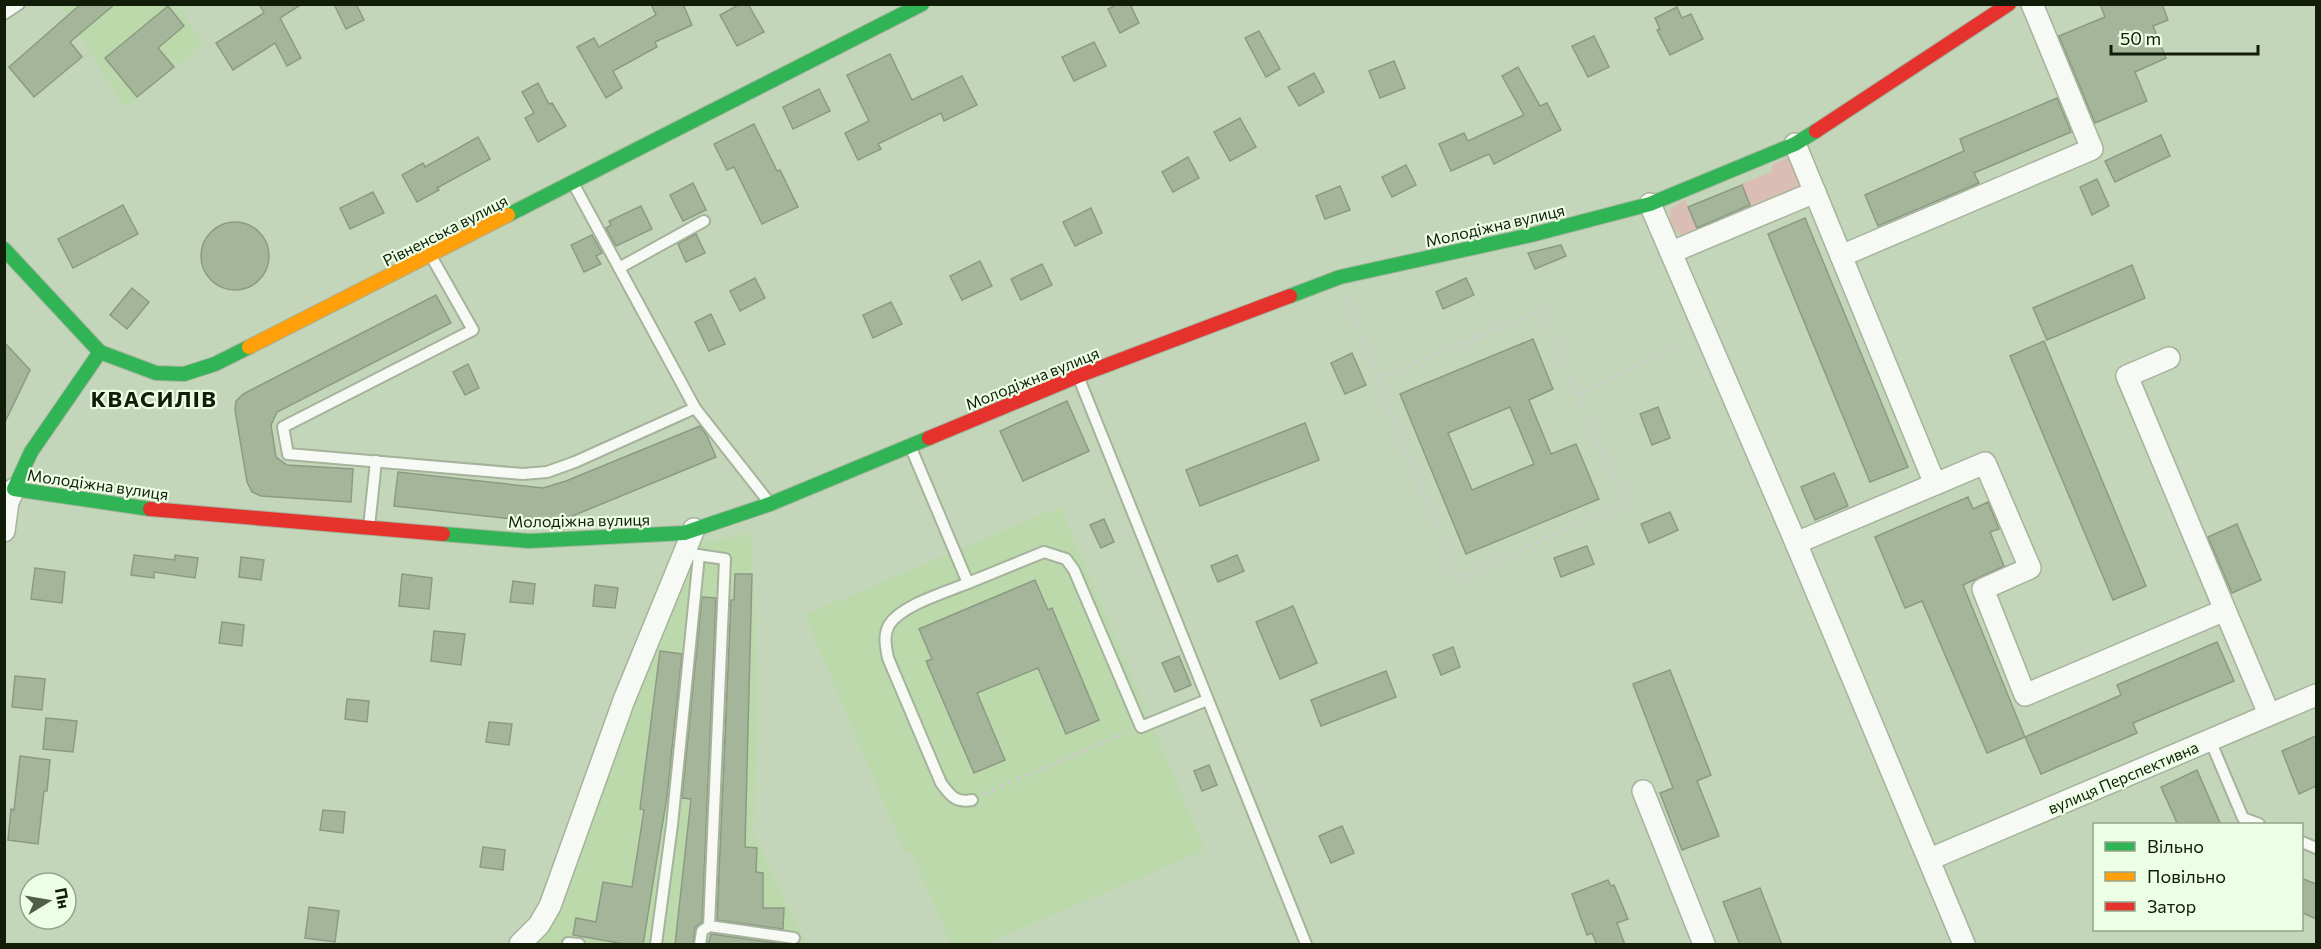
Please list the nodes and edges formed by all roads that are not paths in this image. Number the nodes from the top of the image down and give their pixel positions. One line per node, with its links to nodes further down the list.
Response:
1 (19, 4): 5 (lane)
2 (922, 4): 7 (street, Рівненська вулиця)
3 (2009, 4): 6 (street, Молодіжна вулиця)
4 (2032, 4): 14 (street)
5 (4, 14)
6 (1795, 144): 8 (street); 9 (street, Молодіжна вулиця)
7 (573, 182): 13 (street, Рівненська вулиця); 15 (lane)
8 (1815, 192): 12 (street); 14 (street)
9 (1650, 204): 12 (street); 18 (street, Молодіжна вулиця)
10 (704, 221): 15 (lane)
11 (4, 249): 16 (street, Рівненська вулиця)
12 (1672, 252): 28 (street)
13 (430, 256): 16 (street, Рівненська вулиця); 21 (lane)
14 (1841, 256): 22 (street)
15 (619, 268): 19 (lane)
16 (100, 352): 23 (street)
17 (2169, 358): 31 (street)
18 (1078, 376): 20 (street, Молодіжна вулиця); 33 (lane)
19 (695, 408): 21 (lane); 24 (lane)
20 (909, 445): 24 (street, Молодіжна вулиця); 30 (lane)
21 (376, 461): 25 (lane)
22 (1935, 484): 28 (street); 31 (street)
23 (9, 498): 25 (street, Молодіжна вулиця); 27 (street)
24 (770, 504): 26 (street, Молодіжна вулиця)
25 (369, 529): 26 (street, Молодіжна вулиця)
26 (694, 529): 29 (street)
27 (4, 531)
28 (1797, 543): 39 (street)
29 (691, 554): 40 (lane); 42 (street); 43 (lane)
30 (968, 583): 33 (lane); 37 (lane)
31 (2225, 610): 34 (street)
32 (2316, 695): 34 (street, вулиця Перспективна)
33 (1207, 700): 45 (lane)
34 (2269, 714): 35 (street, вулиця Перспективна)
35 (2210, 740): 38 (lane); 39 (street, вулиця Перспективна)
36 (1643, 791): 46 (street)
37 (972, 800)
38 (2254, 823)
39 (1930, 859): 47 (street)
40 (709, 926): 41 (lane); 44 (lane)
41 (794, 938)
42 (520, 945)
43 (656, 945)
44 (700, 945)
45 (1306, 945)
46 (1704, 945)
47 (1964, 945)

